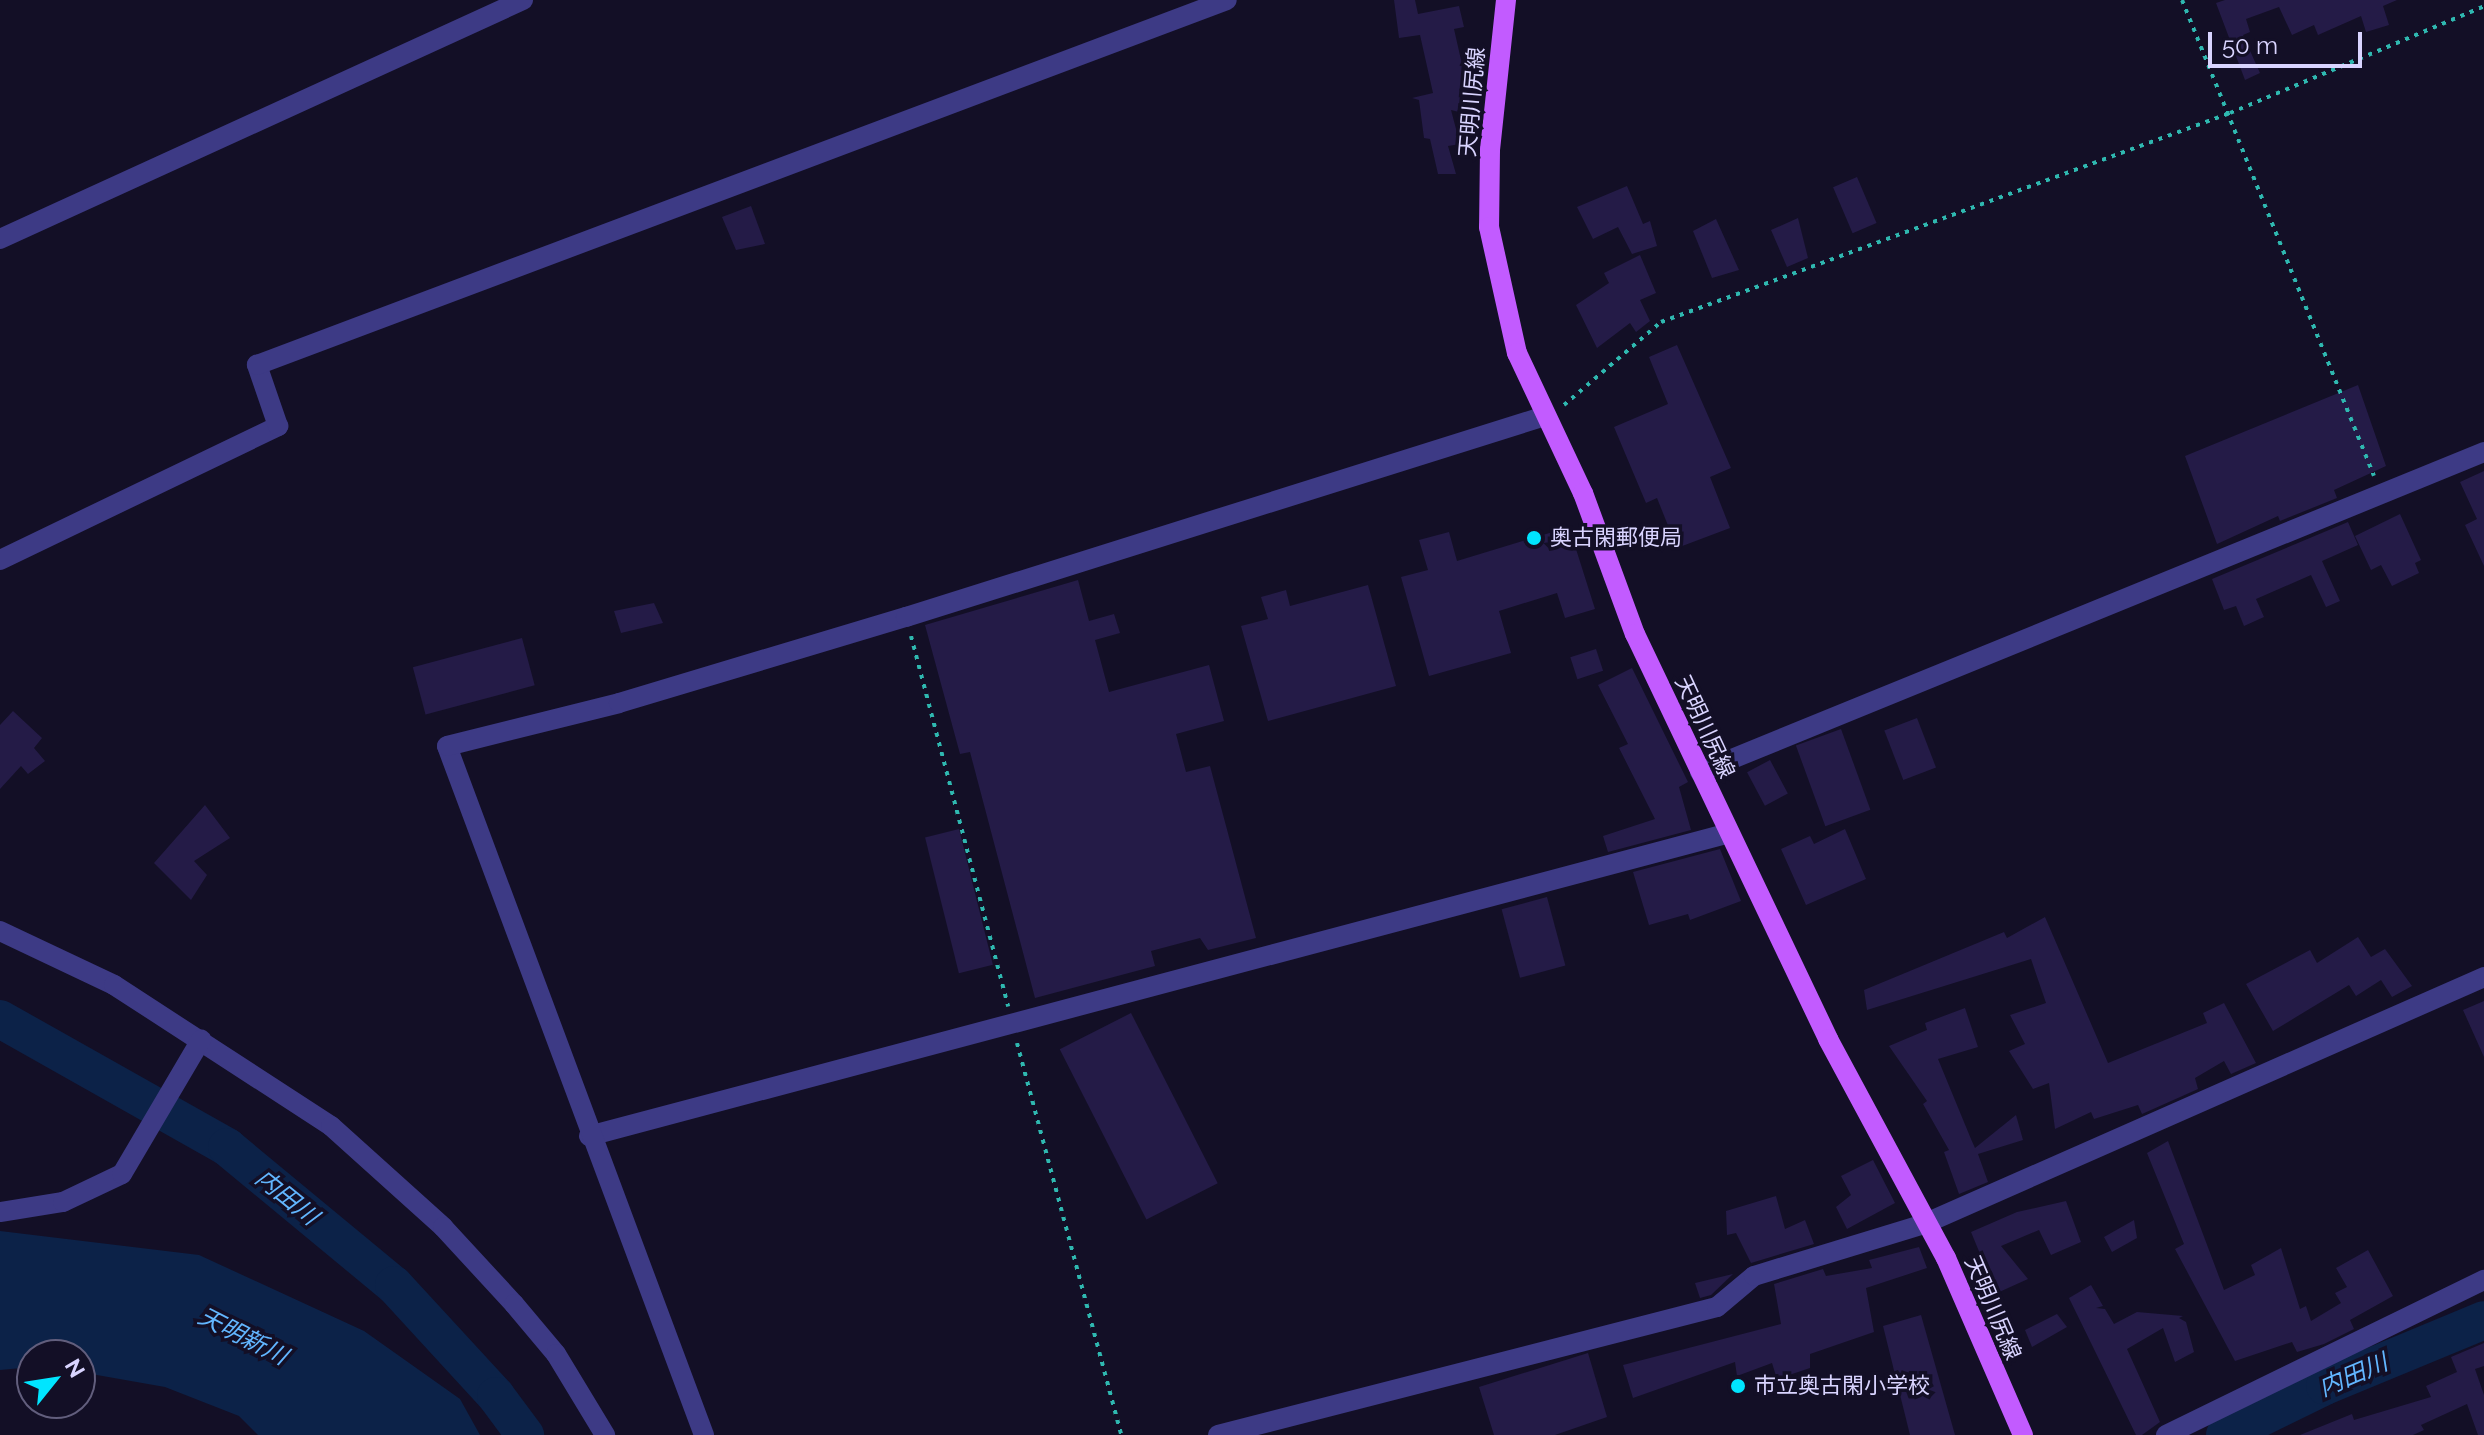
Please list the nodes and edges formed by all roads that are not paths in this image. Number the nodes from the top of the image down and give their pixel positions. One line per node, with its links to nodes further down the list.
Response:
1 (523, 0): 4 (street)
2 (1227, 0): 7 (street)
3 (1506, 0): 5 (main road, 天明川尻線)
4 (0, 239)
5 (1545, 416): 8 (main road, 天明川尻線); 13 (street)
6 (2484, 452): 8 (street)
7 (0, 560)
8 (1700, 772): 9 (main road, 天明川尻線)
9 (1729, 833): 13 (street); 15 (main road, 天明川尻線)
10 (0, 931): 12 (street)
11 (2484, 977): 15 (street)
12 (201, 1040): 14 (street); 17 (street)
13 (589, 1136): 18 (street)
14 (0, 1212)
15 (1924, 1224): 19 (street); 20 (main road, 天明川尻線)
16 (2484, 1280): 21 (street)
17 (605, 1435)
18 (704, 1435)
19 (1218, 1435)
20 (2023, 1435)
21 (2166, 1435)

